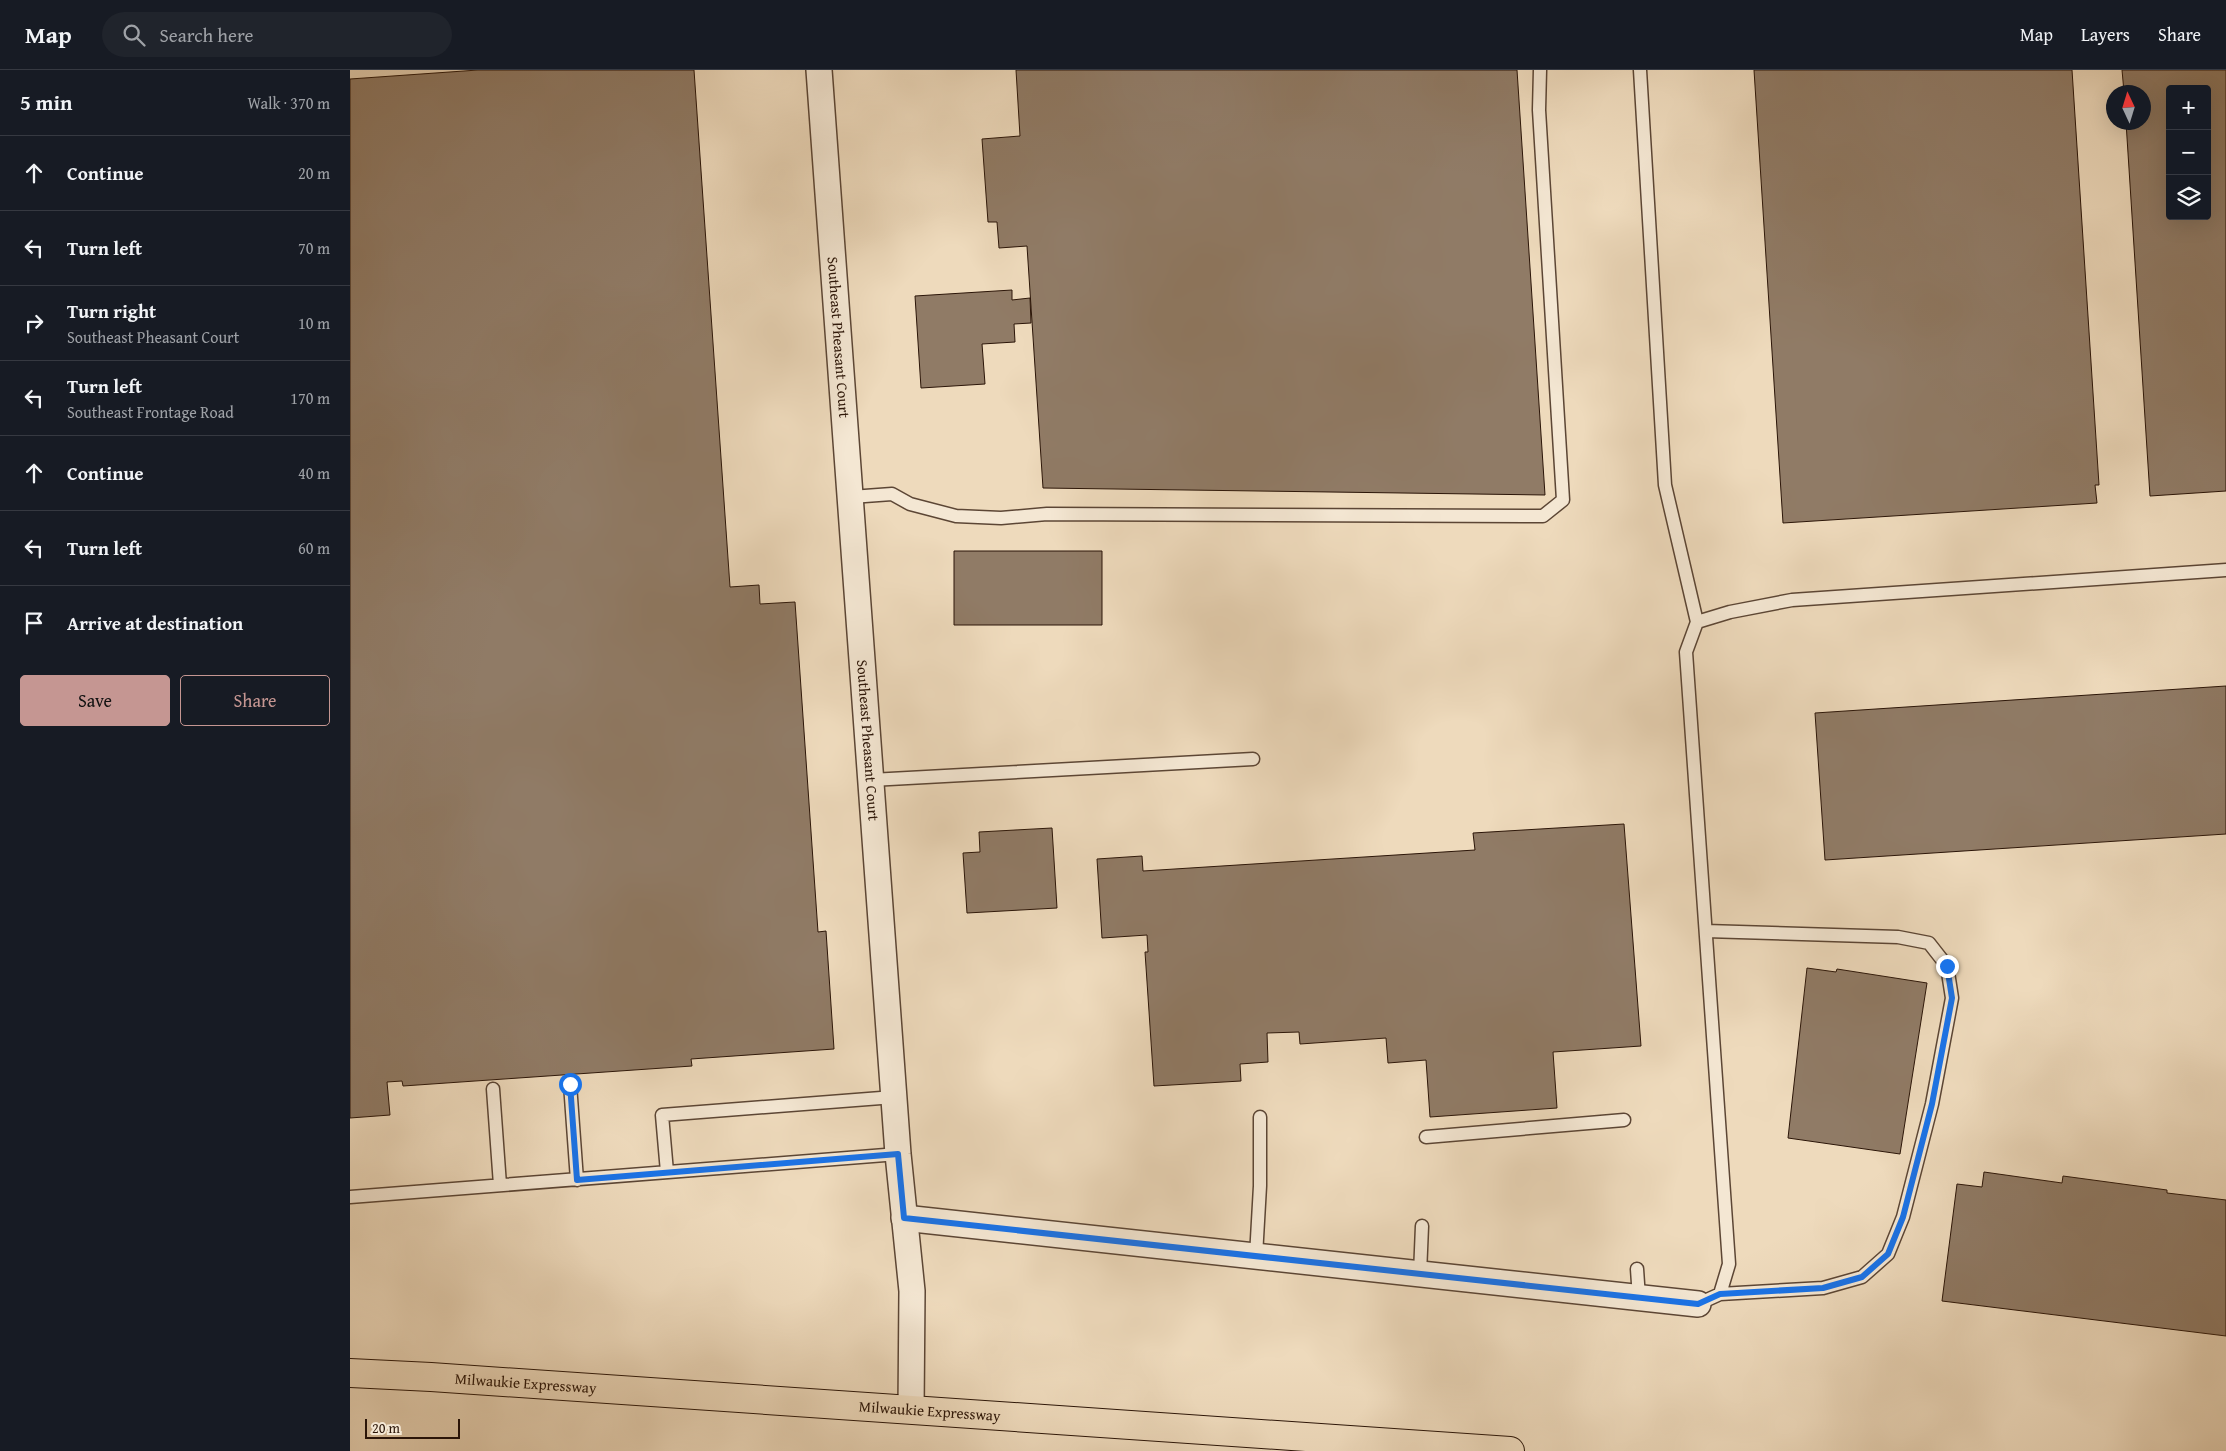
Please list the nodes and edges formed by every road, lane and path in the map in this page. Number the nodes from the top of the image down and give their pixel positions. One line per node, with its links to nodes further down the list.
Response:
1 (819, 70): 4 (street, Southeast Pheasant Court)
2 (1540, 70): 4 (lane)
3 (1640, 70): 6 (lane)
4 (851, 497): 8 (street, Southeast Pheasant Court)
5 (2226, 570): 6 (lane)
6 (1697, 622): 9 (lane)
7 (1253, 759): 8 (lane)
8 (871, 780): 12 (street, Southeast Pheasant Court)
9 (1706, 931): 26 (lane); 26 (lane)
10 (570, 1084): 18 (lane)
11 (493, 1089): 19 (lane)
12 (894, 1097): 16 (street, Southeast Pheasant Court); 17 (lane)
13 (1260, 1117): 23 (lane)
14 (1624, 1120): 15 (lane)
15 (1426, 1137)
16 (898, 1154): 17 (lane); 21 (street, Southeast Pheasant Court)
17 (667, 1172): 18 (lane)
18 (577, 1180): 19 (lane)
19 (500, 1186): 20 (lane)
20 (350, 1197)
21 (904, 1218): 23 (street); 30 (street, Southeast Pheasant Court)
22 (1422, 1226): 25 (lane)
23 (1256, 1256): 25 (street)
24 (1637, 1269): 27 (lane)
25 (1420, 1274): 27 (street)
26 (1720, 1294): 28 (lane)
27 (1639, 1298): 28 (street)
28 (1698, 1304)
29 (350, 1373): 30 (highway, Milwaukie Expressway)
30 (912, 1410): 31 (highway, Milwaukie Expressway)
31 (1510, 1451)

